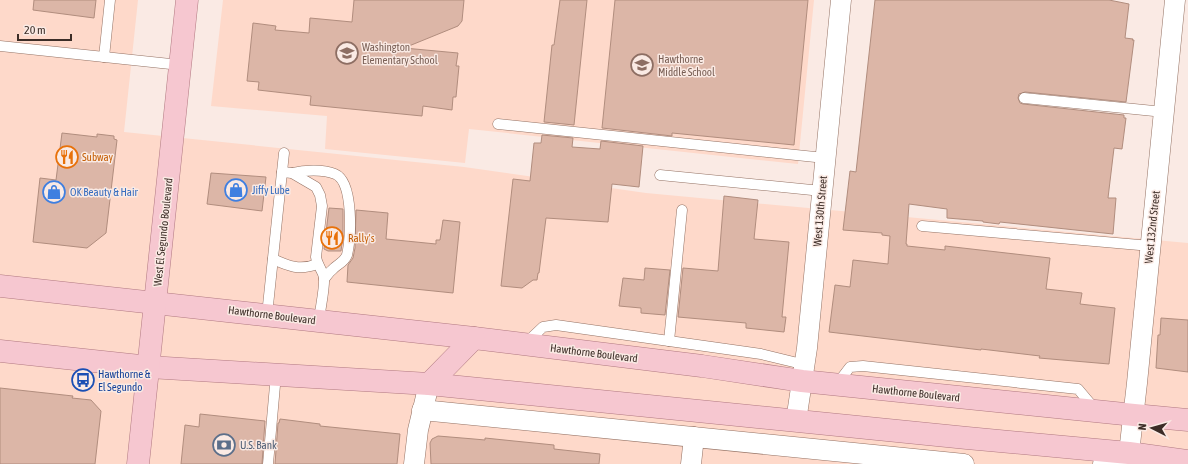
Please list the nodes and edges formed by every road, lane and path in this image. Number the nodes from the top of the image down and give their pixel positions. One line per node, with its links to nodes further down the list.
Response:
1 (110, 0): 6 (lane)
2 (187, 0): 7 (main road, West El Segundo Boulevard)
3 (840, 0): 12 (street, West 130th Street)
4 (1175, 0): 9 (street, West 132nd Street)
5 (0, 46): 6 (lane)
6 (104, 57): 7 (lane)
7 (180, 65): 23 (main road, West El Segundo Boulevard)
8 (1024, 98): 9 (lane)
9 (1164, 112): 18 (street, West 132nd Street)
10 (498, 124): 12 (lane)
11 (284, 153): 13 (lane)
12 (825, 158): 15 (street, West 130th Street)
13 (287, 173): 19 (lane); 20 (lane); 21 (lane)
14 (660, 175): 15 (lane)
15 (822, 191): 31 (street, West 130th Street)
16 (682, 210): 27 (lane)
17 (922, 226): 18 (lane)
18 (1150, 246): 35 (street, West 132nd Street)
19 (273, 259): 20 (lane); 24 (lane)
20 (317, 264): 21 (lane)
21 (324, 279): 25 (lane)
22 (0, 286): 23 (main road, Hawthorne Boulevard)
23 (155, 302): 24 (main road, Hawthorne Boulevard); 30 (main road, West El Segundo Boulevard)
24 (267, 315): 25 (main road, Hawthorne Boulevard)
25 (319, 321): 26 (main road, Hawthorne Boulevard)
26 (474, 338): 28 (main road, Hawthorne Boulevard); 33 (main road)
27 (669, 341): 28 (lane); 31 (lane)
28 (524, 344): 31 (main road, Hawthorne Boulevard)
29 (0, 351): 30 (main road)
30 (149, 367): 32 (main road); 41 (main road, West El Segundo Boulevard)
31 (804, 373): 35 (main road, Hawthorne Boulevard); 37 (street, West 130th Street)
32 (276, 374): 33 (main road); 42 (lane)
33 (429, 384): 34 (street); 37 (main road)
34 (422, 410): 38 (street); 43 (street)
35 (1134, 415): 36 (main road, Hawthorne Boulevard); 39 (street, West 132nd Street)
36 (1188, 420)
37 (796, 421): 39 (main road)
38 (694, 437): 44 (street); 45 (street)
39 (1129, 453): 40 (main road); 46 (street)
40 (1188, 461)
41 (138, 464)
42 (268, 464)
43 (414, 464)
44 (691, 464)
45 (964, 464)
46 (1103, 464)

